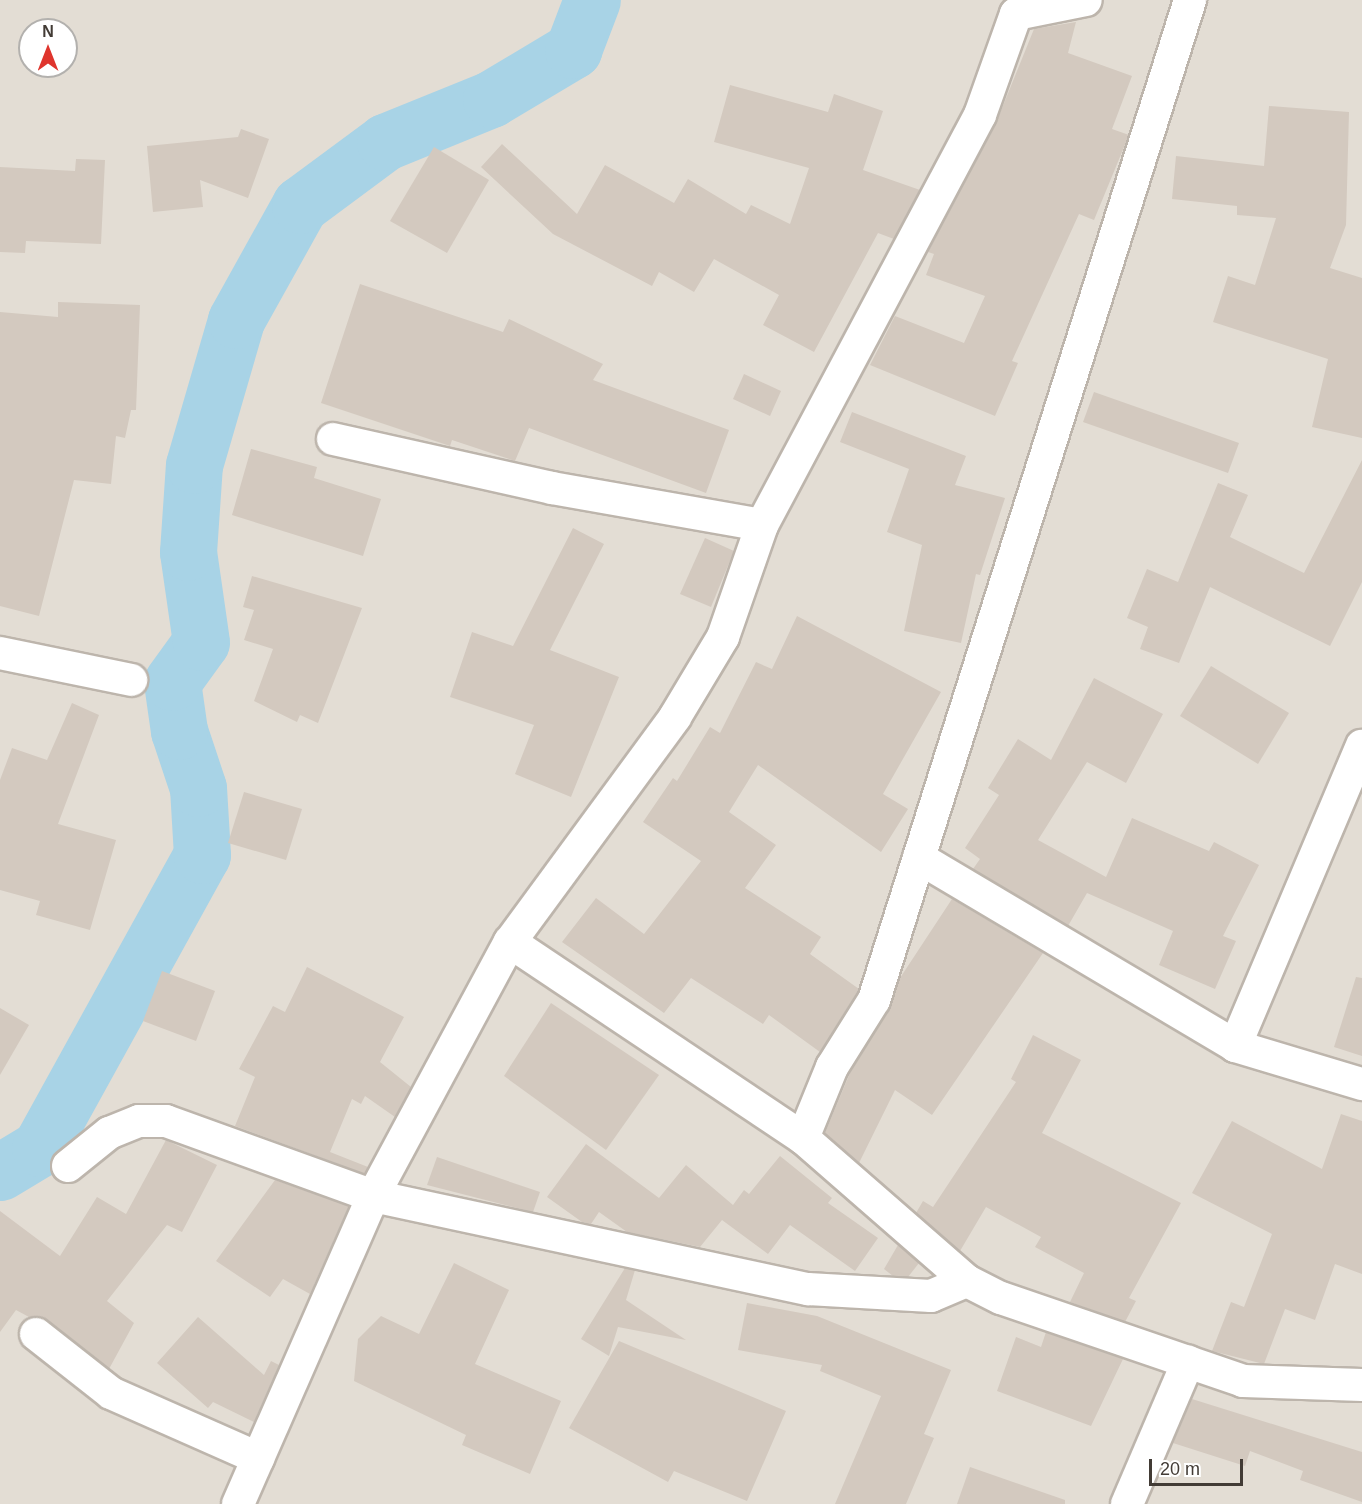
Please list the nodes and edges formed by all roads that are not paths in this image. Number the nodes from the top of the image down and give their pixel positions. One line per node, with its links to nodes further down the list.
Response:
1 (1086, 0): 4 (street)
2 (1190, 0): 9 (street)
3 (333, 439): 4 (street)
4 (762, 525): 10 (street)
5 (0, 652): 6 (street)
6 (131, 680)
7 (1362, 746): 8 (street)
8 (1351, 799): 11 (street)
9 (919, 858): 11 (street); 13 (street)
10 (510, 942): 13 (street); 15 (street)
11 (1235, 1046): 12 (street)
12 (1362, 1084)
13 (803, 1138): 16 (street)
14 (68, 1166): 15 (street)
15 (373, 1196): 16 (street); 20 (street)
16 (967, 1281): 18 (street)
17 (36, 1334): 20 (street)
18 (1188, 1362): 19 (street); 22 (street)
19 (1362, 1385)
20 (258, 1458): 21 (street)
21 (238, 1504)
22 (1127, 1504)

